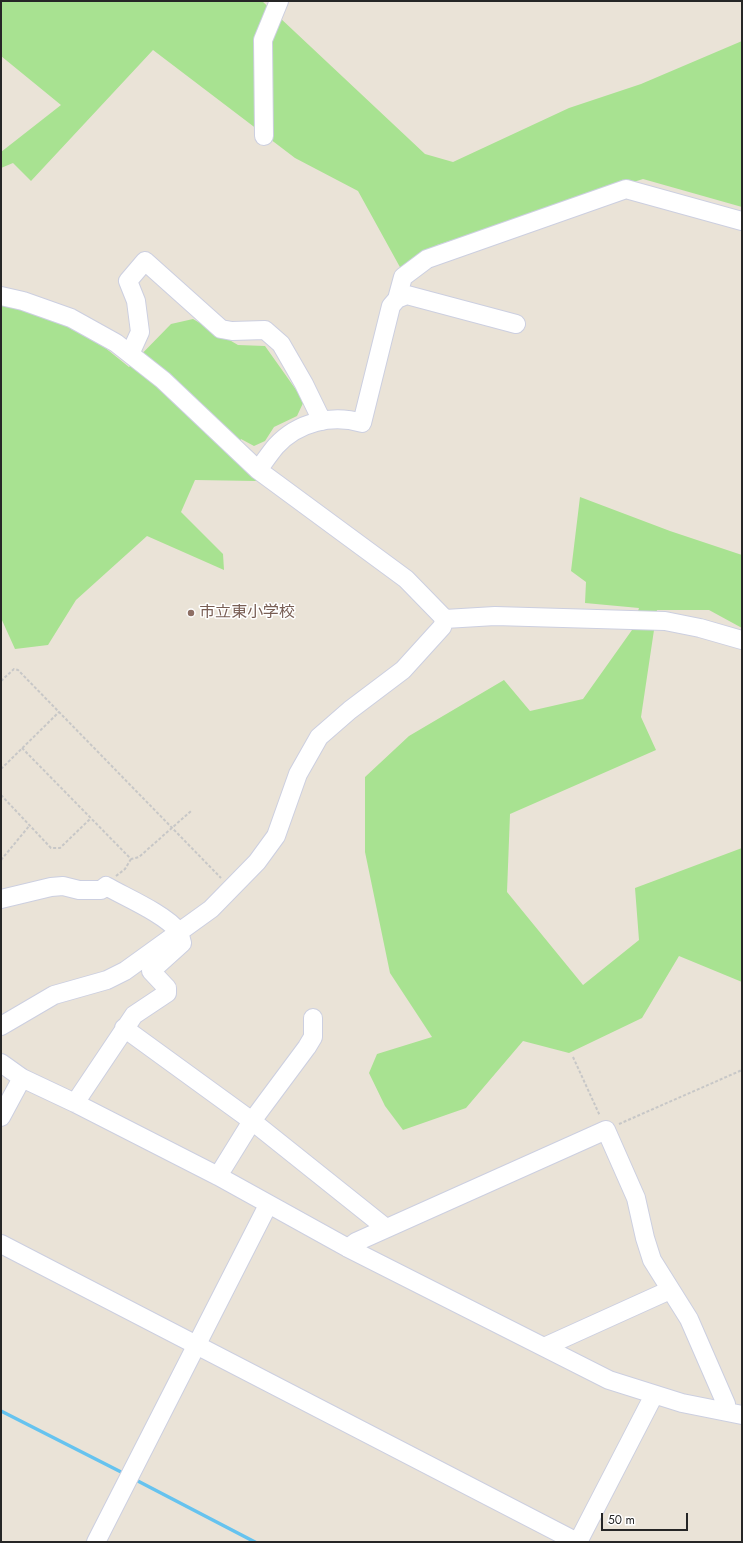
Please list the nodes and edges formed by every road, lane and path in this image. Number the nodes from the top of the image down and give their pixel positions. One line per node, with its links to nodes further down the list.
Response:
1 (279, 1): 2 (street)
2 (264, 136)
3 (742, 221): 5 (street)
4 (1, 296): 7 (street)
5 (397, 299): 6 (street); 8 (street)
6 (516, 324)
7 (130, 354): 8 (street); 9 (street)
8 (322, 421): 9 (street)
9 (258, 470): 10 (street)
10 (445, 619): 11 (street); 24 (street)
11 (742, 640)
12 (1, 681): 13 (path)
13 (59, 712): 14 (path); 20 (path)
14 (22, 748): 15 (path); 18 (path)
15 (1, 769)
16 (1, 795): 19 (path)
17 (191, 811): 20 (path)
18 (90, 819): 19 (path); 21 (path)
19 (30, 825): 22 (path)
20 (172, 829): 21 (path); 24 (path)
21 (131, 859): 23 (path)
22 (1, 860)
23 (106, 886): 25 (street); 26 (street)
24 (232, 889): 26 (street)
25 (1, 898)
26 (179, 932): 28 (street); 29 (street)
27 (313, 1018): 36 (street)
28 (1, 1026)
29 (124, 1028): 34 (street); 36 (street)
30 (573, 1057): 37 (path)
31 (1, 1064): 33 (street)
32 (742, 1070): 37 (path)
33 (22, 1078): 34 (street); 35 (street)
34 (75, 1103): 38 (street)
35 (1, 1117)
36 (252, 1121): 38 (street); 40 (street)
37 (606, 1130): 40 (street); 43 (street)
38 (218, 1176): 39 (street)
39 (268, 1205): 42 (street); 44 (street)
40 (386, 1228): 42 (street)
41 (1, 1244): 44 (street)
42 (348, 1248): 45 (street)
43 (670, 1290): 45 (street); 47 (street)
44 (196, 1344): 48 (street); 49 (street)
45 (544, 1347): 46 (street)
46 (654, 1395): 47 (street); 49 (street)
47 (734, 1414)
48 (96, 1542)
49 (577, 1542)

